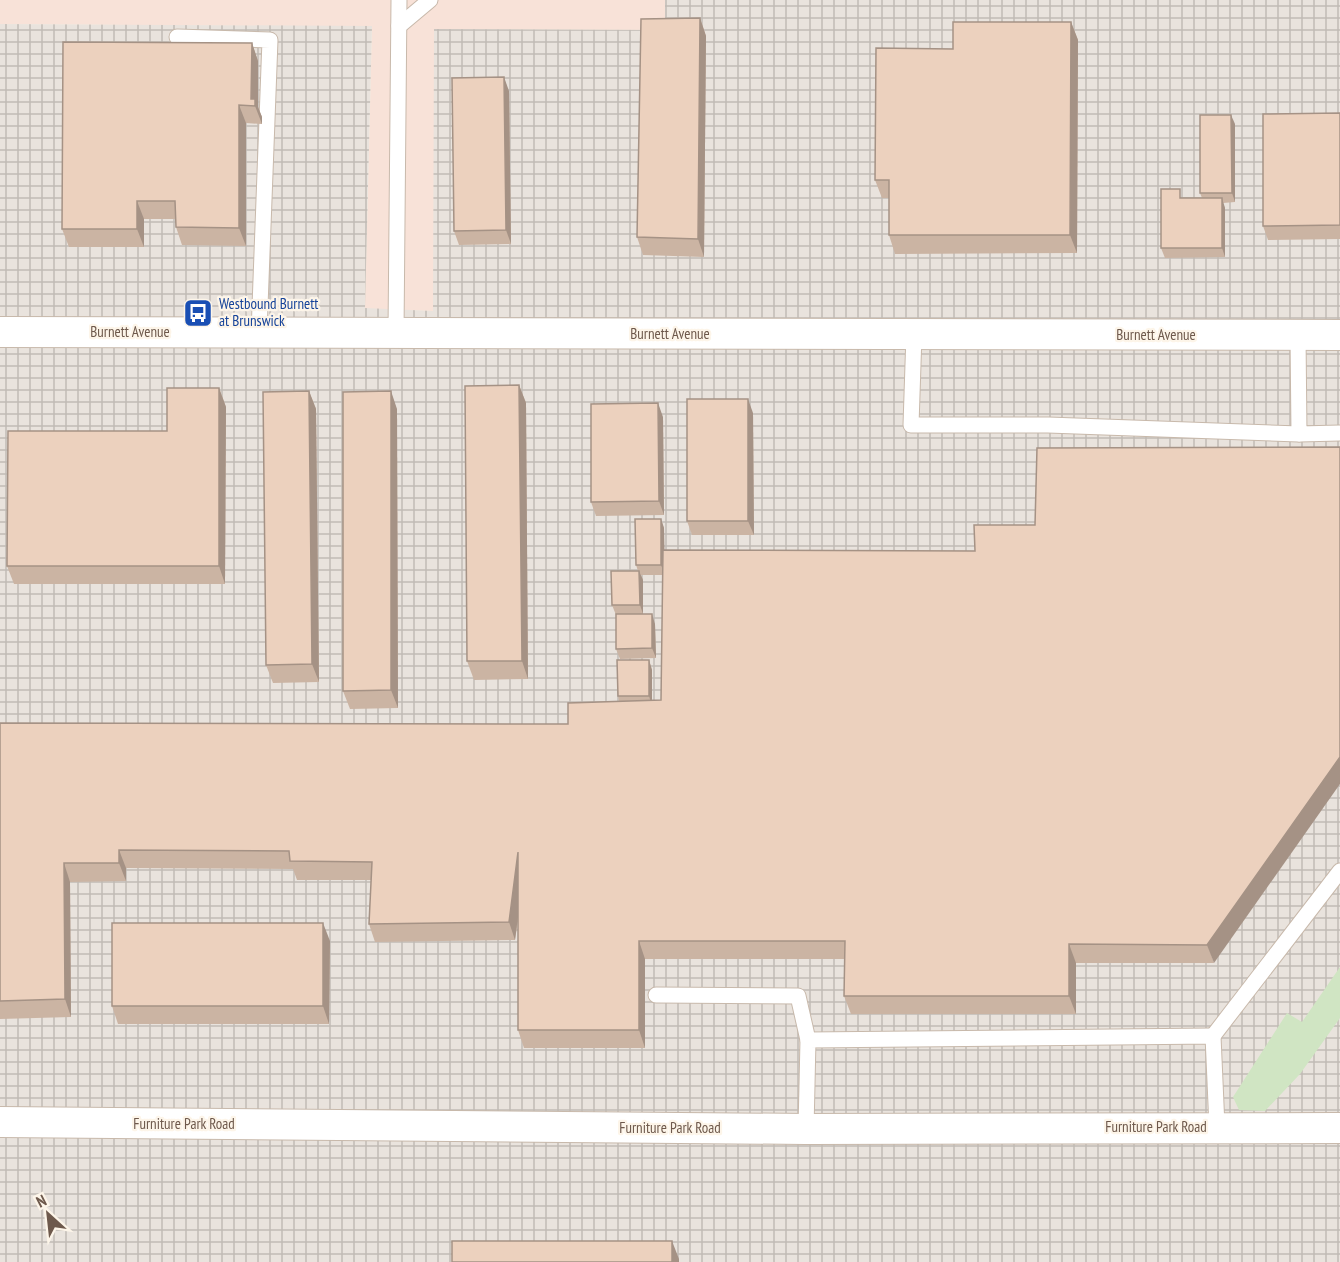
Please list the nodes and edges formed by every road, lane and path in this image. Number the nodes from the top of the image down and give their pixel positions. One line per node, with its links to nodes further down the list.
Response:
1 (399, 0): 3 (lane)
2 (430, 0): 3 (lane)
3 (399, 26): 7 (lane)
4 (177, 37): 6 (lane)
5 (0, 332): 6 (street, Burnett Avenue)
6 (259, 333): 7 (street, Burnett Avenue)
7 (396, 333): 8 (street, Burnett Avenue)
8 (914, 334): 9 (street, Burnett Avenue); 12 (lane)
9 (1298, 335): 10 (street, Burnett Avenue); 12 (lane)
10 (1340, 335)
11 (1340, 433): 12 (lane)
12 (1299, 434)
13 (1340, 871): 15 (lane)
14 (656, 995): 16 (lane)
15 (1214, 1036): 16 (lane); 18 (lane)
16 (807, 1040): 20 (lane)
17 (0, 1122): 20 (street, Furniture Park Road)
18 (1217, 1127): 19 (street, Furniture Park Road); 20 (street, Furniture Park Road)
19 (1340, 1128)
20 (806, 1129)

